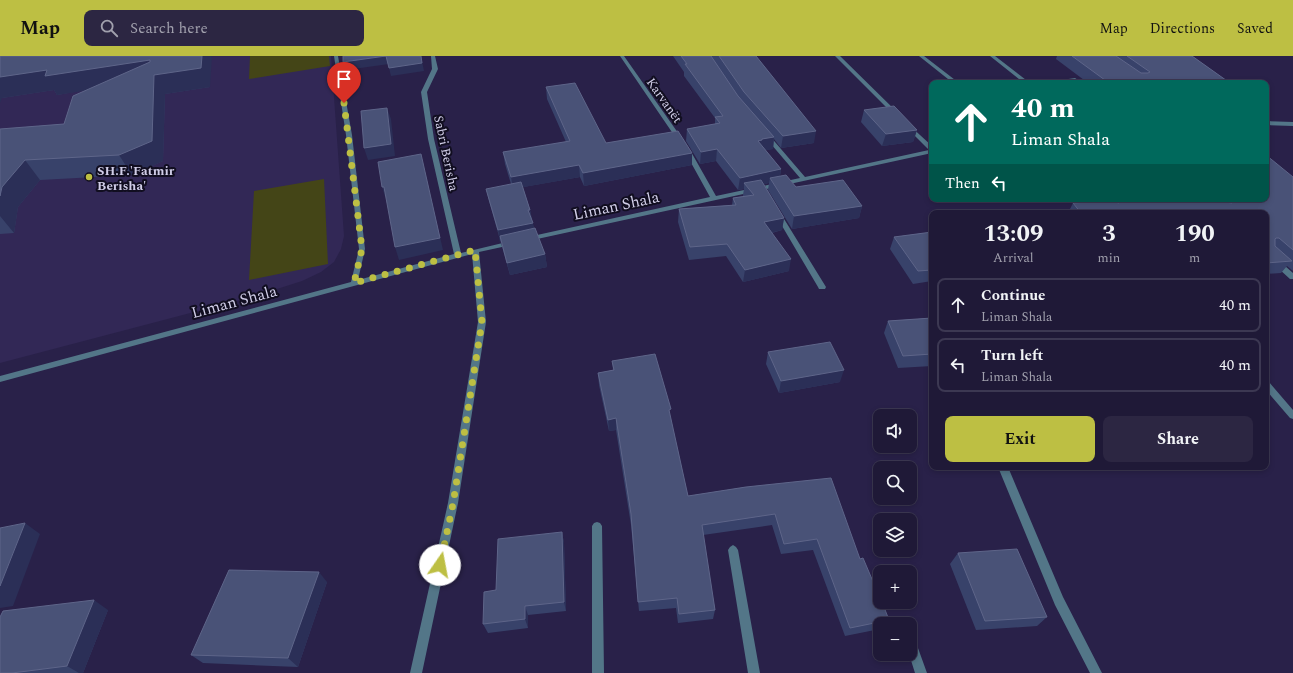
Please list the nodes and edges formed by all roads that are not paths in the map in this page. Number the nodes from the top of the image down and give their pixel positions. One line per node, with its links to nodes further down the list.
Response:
1 (336, 56): 25 (street)
2 (432, 56): 22 (street, Sabri Berisha)
3 (622, 56): 17 (street, Karvanët)
4 (837, 56): 12 (street)
5 (921, 56): 7 (street)
6 (992, 56): 8 (street)
7 (952, 80)
8 (1023, 80)
9 (1269, 123): 10 (street)
10 (1293, 124)
11 (761, 130): 14 (street)
12 (929, 147)
13 (929, 151): 14 (street, Liman Shala)
14 (802, 178): 15 (street, Liman Shala)
15 (762, 188): 16 (street); 17 (street, Liman Shala)
16 (766, 194)
17 (714, 198): 21 (street, Liman Shala)
18 (1099, 202): 20 (street)
19 (774, 208): 26 (street)
20 (1106, 210)
21 (475, 250): 22 (street, Liman Shala); 34 (street)
22 (458, 255): 25 (street, Liman Shala)
23 (1269, 256): 24 (street)
24 (1293, 277)
25 (354, 283): 27 (street, Liman Shala)
26 (822, 287)
27 (0, 379)
28 (1269, 388): 29 (street)
29 (1293, 416)
30 (1004, 470): 38 (street)
31 (597, 526): 35 (street)
32 (734, 550): 36 (street)
33 (917, 660): 37 (street)
34 (416, 673)
35 (598, 673)
36 (754, 673)
37 (922, 673)
38 (1096, 673)

